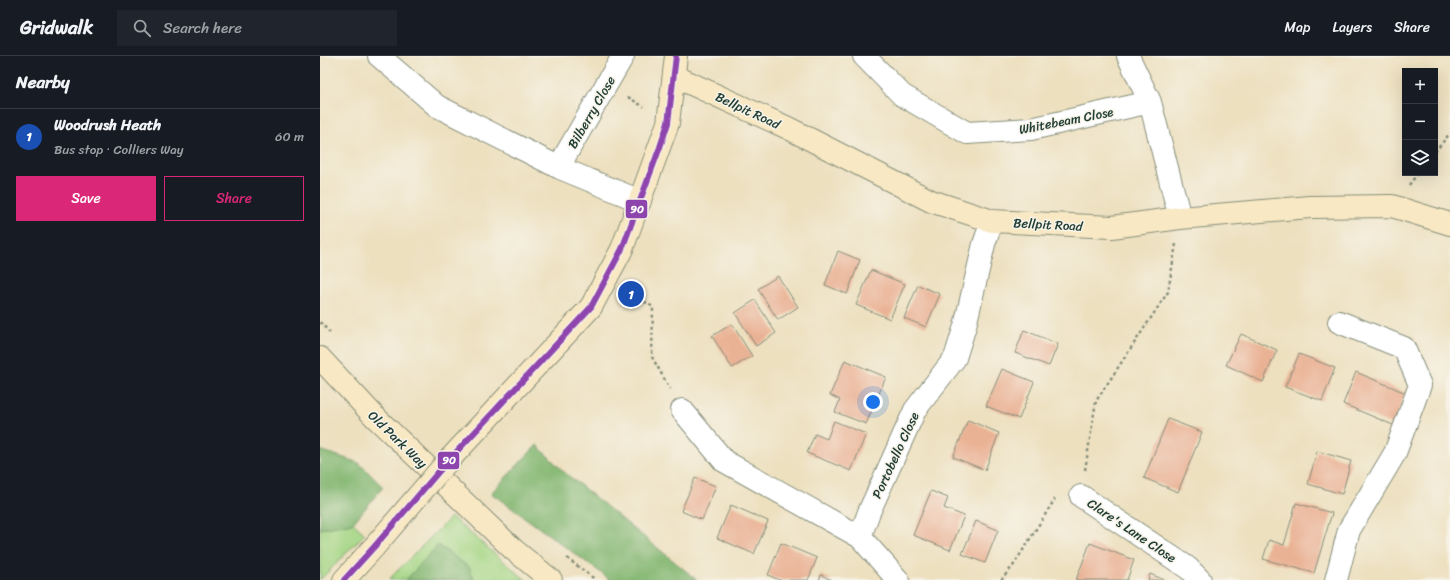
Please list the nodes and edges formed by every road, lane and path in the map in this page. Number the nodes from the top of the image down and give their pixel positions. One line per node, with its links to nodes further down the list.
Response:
1 (379, 56): 11 (street)
2 (623, 56): 6 (street, Bilberry Close)
3 (864, 56): 7 (street, Whitebeam Close)
4 (1128, 56): 7 (street)
5 (675, 66): 8 (street); 14 (street, Bellpit Road)
6 (607, 83): 8 (path); 11 (street, Bilberry Close)
7 (1150, 102): 13 (street)
8 (668, 123): 12 (street)
9 (1450, 133): 10 (path)
10 (1438, 148)
11 (560, 168): 12 (street)
12 (640, 201): 16 (street)
13 (1180, 218): 14 (street, Bellpit Road); 15 (street, Bellpit Road); 20 (path)
14 (992, 221): 21 (street, Portobello Close)
15 (1450, 224)
16 (606, 278): 19 (path); 22 (street, bridge)
17 (1339, 322): 27 (street)
18 (320, 358): 23 (street, Old Park Way)
19 (682, 410): 21 (street)
20 (1081, 496): 25 (path); 26 (street, Clare's Lane Close)
21 (860, 537): 24 (street)
22 (344, 580)
23 (551, 580)
24 (898, 580)
25 (1001, 580)
26 (1200, 580)
27 (1336, 580)

